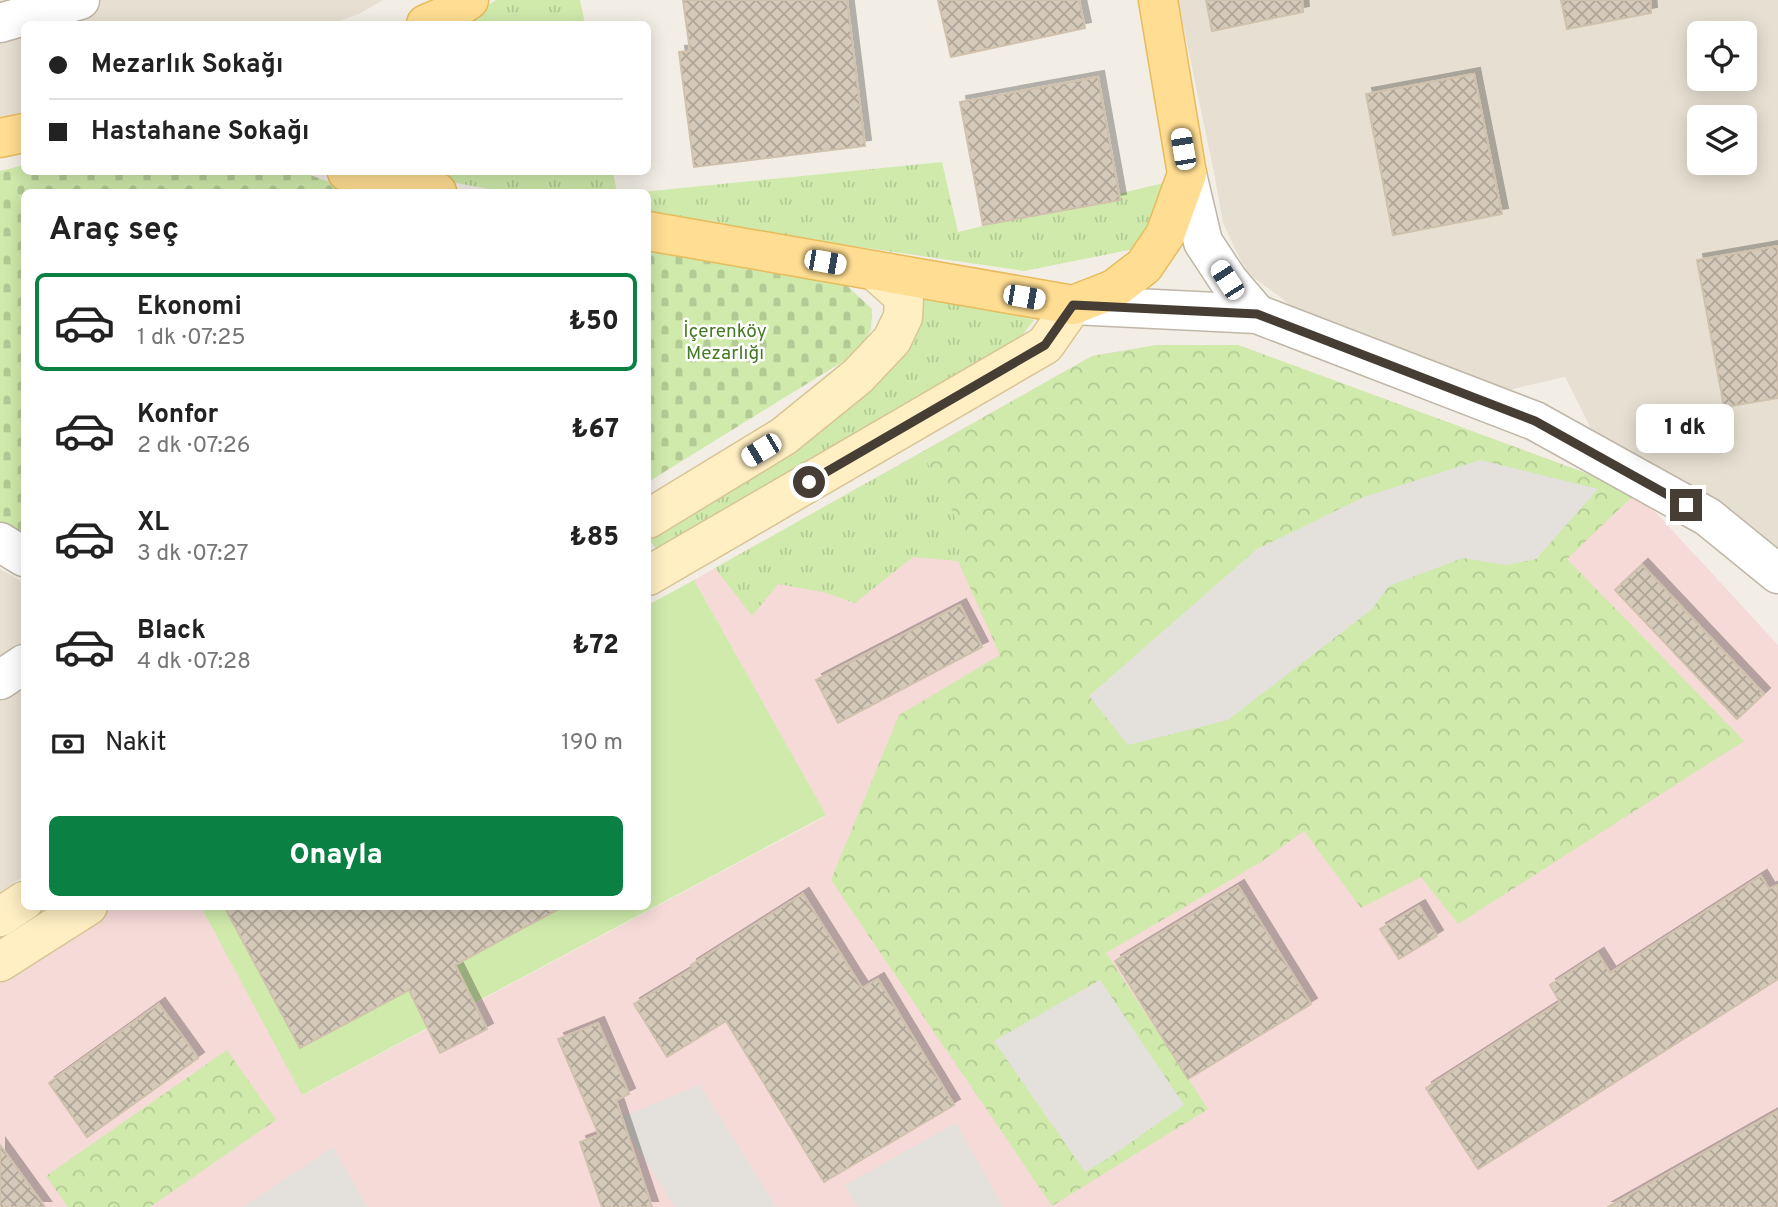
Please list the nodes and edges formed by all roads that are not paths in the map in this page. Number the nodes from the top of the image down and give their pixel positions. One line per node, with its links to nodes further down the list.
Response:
1 (80, 0): 5 (street)
2 (469, 0): 4 (main road)
3 (1158, 0): 8 (main road)
4 (433, 21)
5 (0, 23)
6 (21, 134): 7 (main road)
7 (0, 138)
8 (1187, 174): 13 (main road); 14 (street)
9 (361, 175): 10 (main road)
10 (424, 189)
11 (651, 232): 12 (main road)
12 (876, 271): 13 (main road); 15 (main road)
13 (1073, 305): 14 (street); 18 (main road)
14 (1257, 314): 19 (street)
15 (651, 517)
16 (0, 542): 17 (street)
17 (21, 555)
18 (651, 574)
19 (1778, 574)
20 (21, 666): 21 (street)
21 (0, 680)
22 (21, 903): 24 (main road)
23 (82, 910): 25 (main road)
24 (0, 917)
25 (0, 962)

